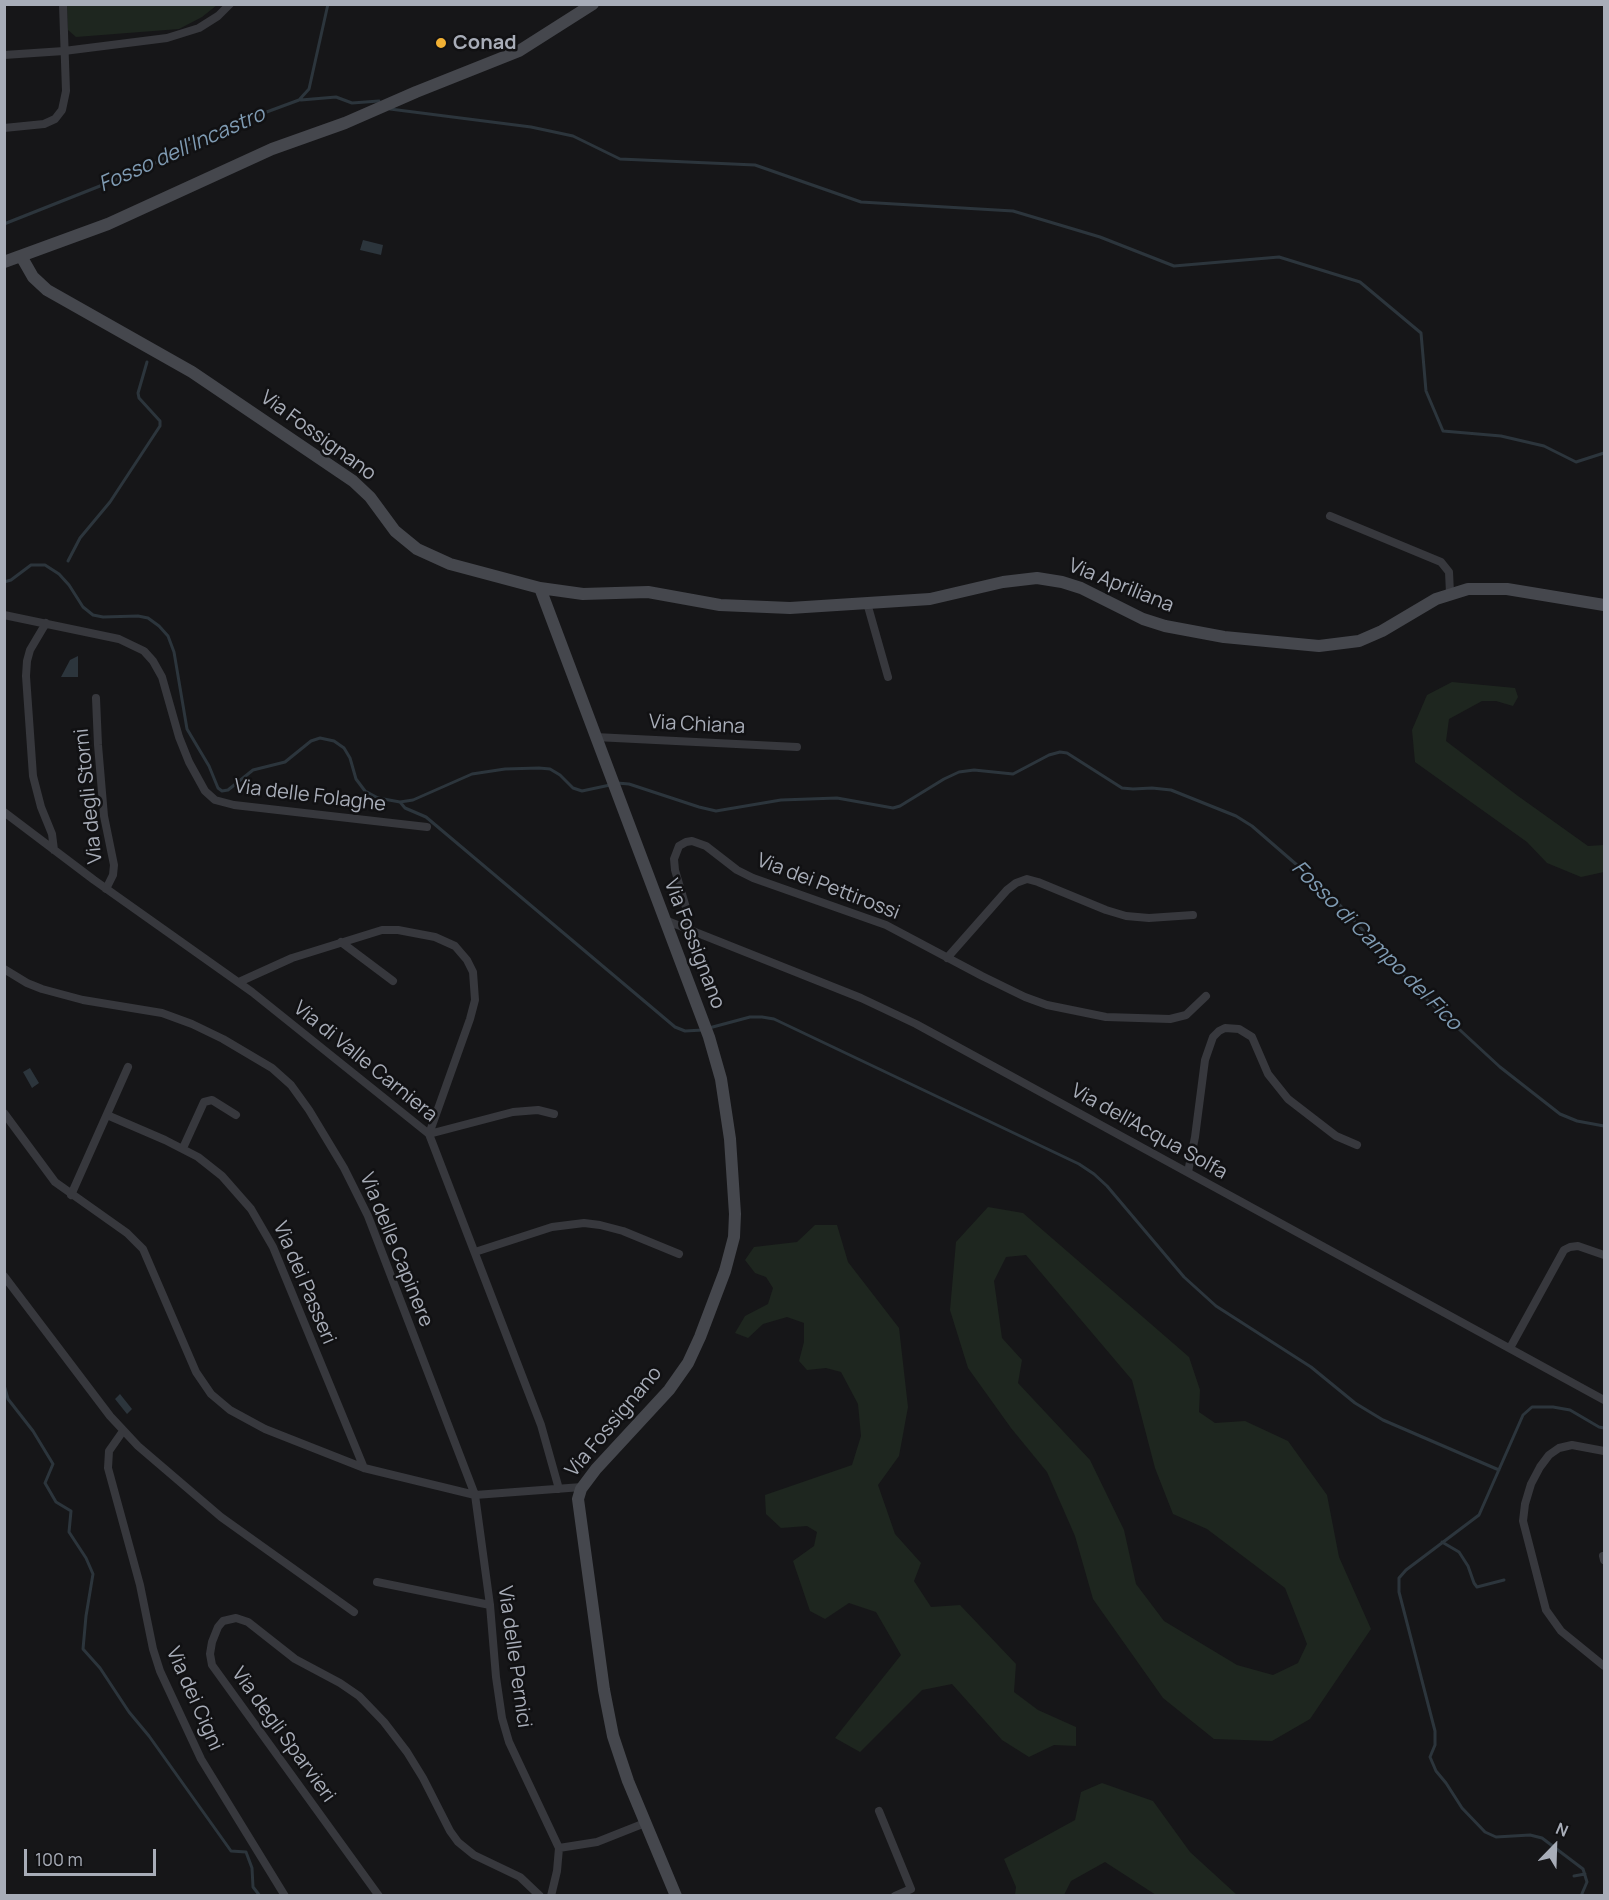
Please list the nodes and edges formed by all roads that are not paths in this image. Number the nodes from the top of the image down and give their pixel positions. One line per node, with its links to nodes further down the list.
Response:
1 (63, 4): 4 (street)
2 (230, 4): 4 (street)
3 (592, 4): 7 (street)
4 (64, 51): 5 (street); 6 (street)
5 (4, 55)
6 (4, 128)
7 (21, 256): 8 (street); 10 (street, Via Fossignano)
8 (4, 262)
9 (1330, 516): 11 (street)
10 (540, 588): 12 (street, Via Apriliana); 18 (street, Via Fossignano)
11 (1450, 593): 12 (street, Via Apriliana); 13 (street, Via Apriliana)
12 (867, 603): 16 (street)
13 (1605, 605)
14 (4, 615): 15 (street, Via delle Folaghe)
15 (46, 623): 21 (street, Via delle Folaghe); 22 (street)
16 (888, 677)
17 (96, 698): 23 (street, Via degli Storni)
18 (595, 737): 19 (street, Via Chiana); 25 (street, Via Fossignano)
19 (797, 747)
20 (4, 812): 22 (street, Via di Valle Carniera)
21 (427, 827)
22 (54, 850): 23 (street, Via di Valle Carniera)
23 (106, 889): 31 (street, Via di Valle Carniera)
24 (1193, 915): 28 (street)
25 (664, 920): 26 (street, Via dell'Acqua Solfa); 52 (street, Via Fossignano)
26 (686, 928): 28 (street, Via dei Pettirossi); 41 (street, Via dell'Acqua Solfa)
27 (341, 942): 30 (street); 31 (street); 38 (street)
28 (947, 958): 32 (street, Via dei Pettirossi)
29 (4, 969): 54 (street, Via delle Capinere)
30 (393, 981)
31 (239, 982): 38 (street, Via di Valle Carniera)
32 (1206, 996)
33 (128, 1067): 36 (street)
34 (4, 1113): 42 (street)
35 (554, 1114): 38 (street)
36 (107, 1115): 40 (street, Via dei Passeri); 42 (street)
37 (236, 1115): 40 (street)
38 (429, 1134): 43 (street, Via di Valle Carniera)
39 (1357, 1145): 41 (street)
40 (183, 1148): 51 (street, Via dei Passeri)
41 (1188, 1173): 47 (street, Via dell'Acqua Solfa)
42 (71, 1195): 51 (street)
43 (475, 1252): 44 (street); 53 (street, Via di Valle Carniera)
44 (679, 1254)
45 (1605, 1255): 47 (street)
46 (4, 1276): 49 (street)
47 (1510, 1348): 48 (street, Via dell'Acqua Solfa)
48 (1605, 1400)
49 (123, 1431): 57 (street); 62 (street, Via dei Cigni)
50 (1605, 1451): 58 (street)
51 (364, 1468): 54 (street)
52 (582, 1487): 53 (street); 60 (street, Via Fossignano)
53 (559, 1489): 54 (street)
54 (475, 1495): 56 (street, Via delle Pernici)
55 (378, 1582): 56 (street)
56 (490, 1605): 61 (street, Via delle Pernici)
57 (354, 1612)
58 (1605, 1665)
59 (879, 1811): 67 (street)
60 (645, 1823): 61 (street); 66 (street, Via Fossignano)
61 (559, 1848): 65 (street)
62 (285, 1896)
63 (379, 1896): 64 (street, Via degli Sparvieri)
64 (540, 1896)
65 (552, 1896)
66 (676, 1896)
67 (895, 1896)

